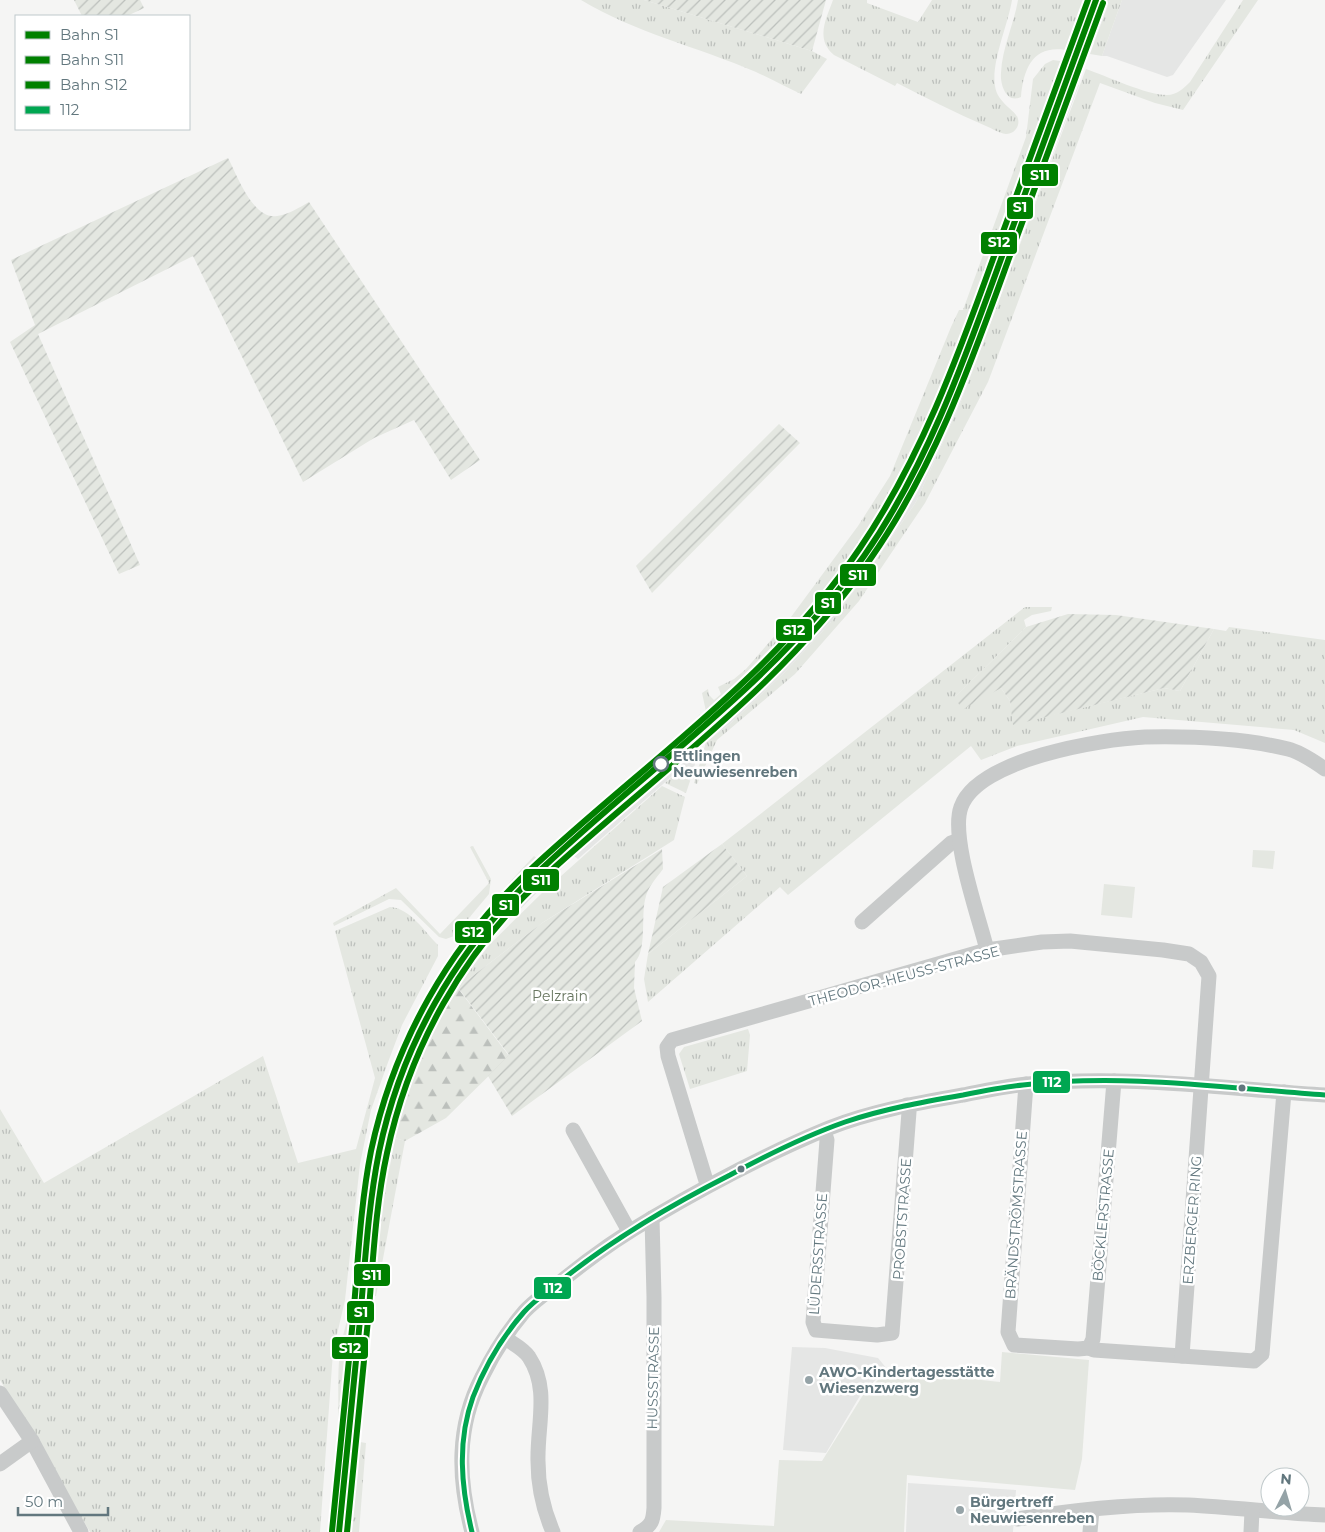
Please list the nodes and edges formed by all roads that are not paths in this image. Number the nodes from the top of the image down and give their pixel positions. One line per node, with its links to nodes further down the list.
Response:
1 (1325, 769): 2 (street)
2 (959, 840): 3 (street); 4 (street)
3 (862, 922)
4 (987, 950): 7 (street, THEODOR-HEUSS-STRASSE); 13 (street, THEODOR-HEUSS-STRASSE)
5 (1114, 1081): 6 (street); 7 (street); 18 (street, BÖCKLERSTRASSE)
6 (1026, 1084): 10 (street); 18 (street, BRÄNDSTRÖMSTRASSE)
7 (1202, 1084): 8 (street); 19 (street, ERZBERGER RING)
8 (1284, 1092): 9 (street); 19 (street)
9 (1325, 1094)
10 (908, 1105): 12 (street); 16 (street, PROBSTSTRASSE)
11 (573, 1130): 15 (street)
12 (824, 1131): 13 (street); 16 (street, LÜDERSSTRASSE)
13 (707, 1184): 14 (street)
14 (652, 1218): 15 (street); 30 (street, HUSSSTRASSE)
15 (629, 1231): 17 (street)
16 (892, 1333)
17 (505, 1338): 28 (street); 29 (street)
18 (1089, 1348): 19 (street)
19 (1182, 1356)
20 (0, 1393): 21 (street)
21 (32, 1442): 22 (street); 27 (street)
22 (0, 1464)
23 (1092, 1510): 24 (street); 26 (street); 31 (street)
24 (1252, 1511): 25 (street); 32 (street)
25 (1325, 1515)
26 (1017, 1519)
27 (81, 1532)
28 (472, 1532)
29 (553, 1532)
30 (640, 1532)
31 (1090, 1532)
32 (1251, 1532)

